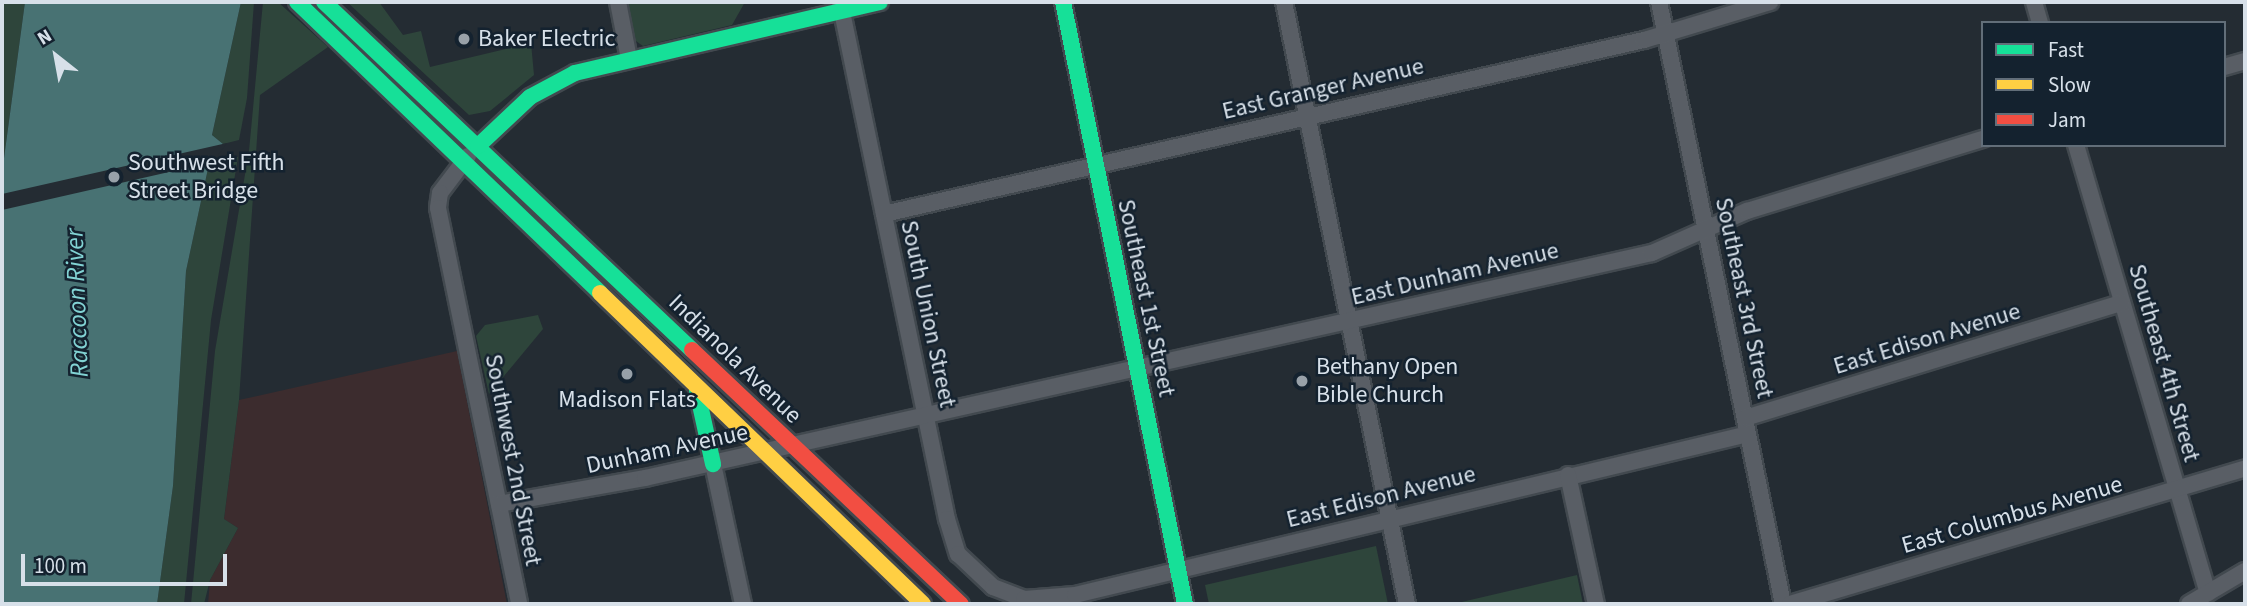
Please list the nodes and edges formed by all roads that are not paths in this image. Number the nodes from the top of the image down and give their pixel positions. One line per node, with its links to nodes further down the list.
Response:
1 (297, 2): 20 (main road)
2 (324, 2): 18 (main road)
3 (618, 2): 13 (street)
4 (880, 2): 10 (main road)
5 (1063, 2): 21 (main road, Southeast 1st Street)
6 (1284, 2): 16 (street)
7 (1658, 2): 12 (street, Southeast 3rd Street)
8 (1770, 2): 12 (street, East Granger Avenue)
9 (2034, 2): 11 (street)
10 (841, 6): 13 (main road); 22 (street, South Union Street)
11 (2039, 21)
12 (1665, 33): 16 (street, East Granger Avenue); 23 (street, Southeast 3rd Street)
13 (629, 59): 18 (main road)
14 (2245, 61): 15 (street)
15 (2226, 66)
16 (1307, 116): 21 (street, East Granger Avenue); 25 (street)
17 (1981, 140): 23 (street, East Dunham Avenue)
18 (478, 146): 20 (street, Southwest 2nd Street); 30 (main road, Indianola Avenue)
19 (2077, 147): 24 (street, Southeast 4th Street)
20 (461, 163): 27 (main road, Indianola Avenue); 36 (street, Southwest 2nd Street)
21 (1095, 165): 22 (street, East Granger Avenue); 26 (main road, Southeast 1st Street)
22 (884, 214): 28 (street, South Union Street)
23 (1707, 231): 25 (street, East Dunham Avenue); 29 (street, Southeast 3rd Street)
24 (2122, 303): 29 (street, East Edison Avenue); 35 (street, Southeast 4th Street)
25 (1349, 320): 26 (street, East Dunham Avenue); 37 (street)
26 (1137, 367): 28 (street, East Dunham Avenue); 38 (main road, Southeast 1st Street)
27 (694, 385): 31 (main road, Indianola Avenue); 32 (main road)
28 (926, 415): 30 (street, Dunham Avenue); 41 (street, South Union Street)
29 (1747, 426): 34 (street, East Edison Avenue); 49 (street, Southeast 3rd Street)
30 (792, 445): 31 (street, Dunham Avenue); 45 (main road, Indianola Avenue)
31 (764, 452): 32 (street, Dunham Avenue); 44 (main road, Indianola Avenue)
32 (713, 464): 36 (street, Dunham Avenue); 43 (street)
33 (2245, 468): 35 (street, East Columbus Avenue)
34 (1568, 475): 37 (street, East Edison Avenue); 48 (street)
35 (2178, 491): 40 (street, Southeast 4th Street); 50 (street, East Columbus Avenue)
36 (499, 504): 42 (street, Southwest 2nd Street)
37 (1390, 522): 38 (street, East Edison Avenue); 47 (street)
38 (1179, 569): 41 (street, East Edison Avenue); 46 (main road, Southeast 1st Street)
39 (2245, 571): 40 (street)
40 (2208, 593): 51 (street)
41 (1024, 599)
42 (519, 604)
43 (743, 604)
44 (923, 604)
45 (961, 604)
46 (1185, 604)
47 (1407, 604)
48 (1596, 604)
49 (1783, 604)
50 (1790, 604)
51 (2189, 604)

